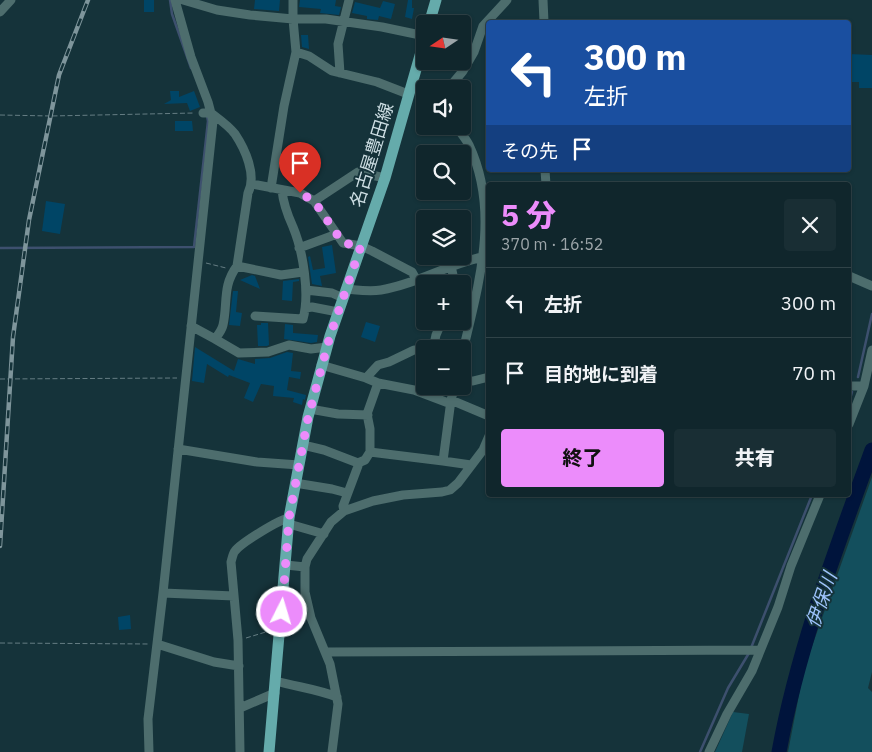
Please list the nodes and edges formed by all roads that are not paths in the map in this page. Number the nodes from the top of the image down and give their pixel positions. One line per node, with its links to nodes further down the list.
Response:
1 (11, 0): 10 (street)
2 (175, 0): 23 (street)
3 (183, 0): 9 (street)
4 (293, 0): 12 (street)
5 (349, 0): 15 (street)
6 (436, 0): 11 (main road)
7 (507, 0): 13 (street)
8 (543, 0): 14 (street)
9 (217, 5): 12 (street)
10 (0, 12)
11 (432, 15)
12 (293, 19): 15 (street); 18 (street)
13 (489, 20)
14 (544, 20)
15 (345, 22): 17 (street); 20 (street)
16 (486, 24): 21 (street)
17 (416, 35)
18 (296, 52): 20 (street); 27 (street)
19 (416, 67): 22 (main road, 名古屋豊田線)
20 (340, 72): 22 (street)
21 (455, 80)
22 (408, 94): 25 (main road, 名古屋豊田線)
23 (208, 113): 26 (street); 47 (street)
24 (462, 135): 33 (street)
25 (385, 178): 29 (street); 31 (main road, 名古屋豊田線)
26 (252, 184): 27 (street); 35 (street)
27 (271, 188): 28 (street)
28 (282, 190): 29 (street); 32 (street)
29 (314, 201): 30 (street)
30 (337, 234): 31 (street); 32 (street)
31 (361, 246): 40 (street); 43 (main road, 名古屋豊田線)
32 (299, 248): 36 (street)
33 (486, 256): 34 (street); 49 (street)
34 (451, 266): 37 (street); 38 (street)
35 (235, 268): 36 (street); 48 (street)
36 (303, 272): 42 (street)
37 (427, 275)
38 (452, 275)
39 (851, 277): 41 (street)
40 (416, 279): 43 (street)
41 (872, 286)
42 (306, 290): 43 (street); 44 (street)
43 (344, 294): 45 (main road, 名古屋豊田線)
44 (306, 308): 45 (street); 46 (street)
45 (338, 312): 50 (main road, 名古屋豊田線)
46 (255, 316)
47 (190, 326): 48 (street); 68 (street)
48 (215, 339): 50 (street)
49 (466, 340)
50 (327, 347): 53 (main road, 名古屋豊田線)
51 (416, 350): 55 (street)
52 (872, 350): 59 (street)
53 (321, 365): 55 (street); 62 (main road, 名古屋豊田線)
54 (486, 377): 56 (street)
55 (366, 378): 57 (street)
56 (471, 381)
57 (378, 384): 61 (street); 63 (street)
58 (851, 386): 59 (street)
59 (864, 386): 65 (street)
60 (453, 395): 61 (street)
61 (451, 402): 64 (street); 70 (street)
62 (310, 409): 63 (street); 67 (main road, 名古屋豊田線)
63 (368, 415): 69 (street)
64 (486, 415)
65 (851, 419)
66 (486, 443): 73 (street)
67 (303, 445): 71 (street); 72 (main road, 名古屋豊田線)
68 (178, 449): 72 (street); 82 (street)
69 (370, 452): 70 (street); 71 (street)
70 (443, 461): 73 (street)
71 (358, 463): 75 (street)
72 (299, 465): 74 (main road, 名古屋豊田線)
73 (471, 465): 77 (street)
74 (295, 483): 75 (street); 78 (main road, 名古屋豊田線)
75 (347, 493): 77 (street)
76 (819, 497): 85 (street)
77 (344, 511): 79 (street)
78 (289, 521): 79 (street); 80 (main road, 名古屋豊田線); 83 (street)
79 (324, 534): 81 (street)
80 (286, 565): 81 (street); 88 (main road, 名古屋豊田線)
81 (305, 567): 86 (street)
82 (164, 593): 83 (street); 84 (street)
83 (234, 596): 87 (street)
84 (157, 644): 87 (street); 91 (street)
85 (758, 650): 86 (street); 95 (street)
86 (326, 652): 89 (street)
87 (239, 666): 90 (street)
88 (275, 687): 89 (street); 90 (street); 93 (main road, 名古屋豊田線)
89 (337, 697): 94 (street)
90 (240, 708): 92 (street)
91 (149, 752)
92 (240, 752)
93 (269, 752)
94 (332, 752)
95 (709, 752)

